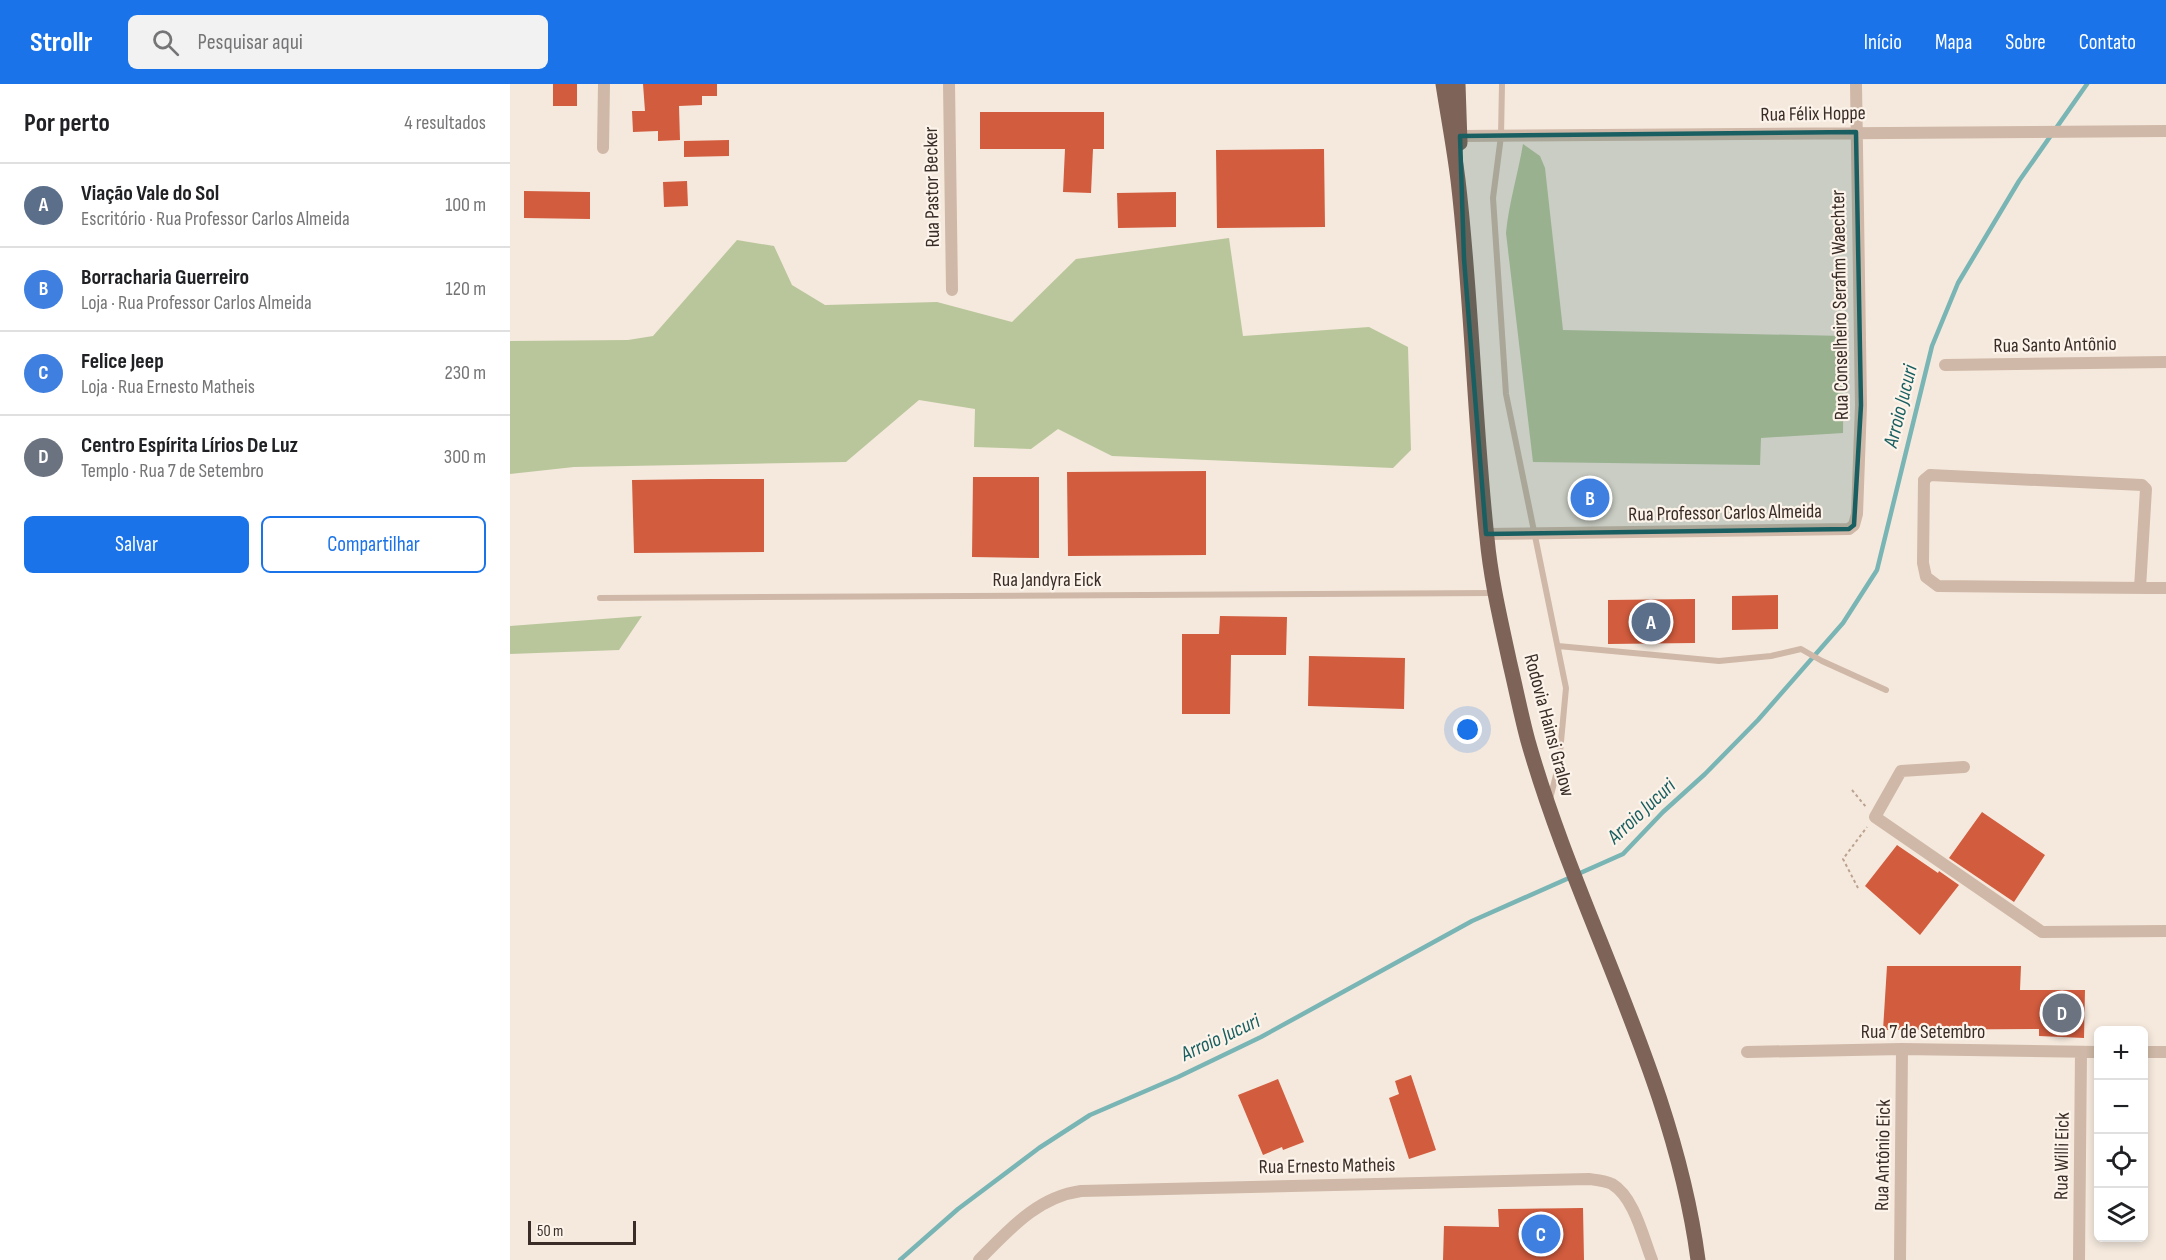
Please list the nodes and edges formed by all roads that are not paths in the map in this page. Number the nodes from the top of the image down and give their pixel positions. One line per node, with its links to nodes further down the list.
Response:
1 (604, 84): 11 (street)
2 (950, 84): 13 (street, Rua Pastor Becker)
3 (1443, 84): 12 (main road, Rodovia Hainsi Gralow)
4 (1458, 84): 9 (main road, Rodovia Hainsi Gralow)
5 (1502, 84): 10 (lane)
6 (1856, 84): 8 (street, Rua Conselheiro Serafim Waechter)
7 (2166, 131): 8 (street, Rua Félix Hoppe)
8 (1856, 132): 10 (street, Rua Félix Hoppe); 16 (street, Rua Conselheiro Serafim Waechter)
9 (1460, 136): 10 (street, Rua Félix Hoppe); 12 (main road, Rodovia Hainsi Gralow)
10 (1501, 136): 18 (lane)
11 (603, 148)
12 (1458, 179): 17 (main road, Rodovia Hainsi Gralow)
13 (952, 290)
14 (2166, 362): 15 (street, Rua Santo Antônio)
15 (1945, 365)
16 (1854, 525): 18 (street, Rua Professor Carlos Almeida)
17 (1486, 534): 18 (street, Rua Professor Carlos Almeida); 21 (main road, Rodovia Hainsi Gralow)
18 (1535, 534): 23 (lane)
19 (2140, 588): 19 (street); 20 (street)
20 (2166, 588)
21 (1494, 593): 22 (lane, Rua Jandyra Eick); 26 (main road, Rodovia Hainsi Gralow)
22 (600, 598)
23 (1558, 646): 24 (lane); 26 (lane)
24 (1886, 690)
25 (1964, 767): 27 (street)
26 (1549, 803): 36 (main road, Rodovia Hainsi Gralow)
27 (2166, 931)
28 (1902, 1049): 29 (street, Rua 7 de Setembro); 30 (street, Rua 7 de Setembro); 37 (street, Rua Antônio Eick)
29 (1747, 1052)
30 (2081, 1052): 31 (street, Rua 7 de Setembro); 38 (street, Rua Willi Eick)
31 (2094, 1052)
32 (2148, 1052): 33 (street)
33 (2166, 1052)
34 (979, 1260): 35 (street, Rua Ernesto Matheis)
35 (1652, 1260)
36 (1698, 1260)
37 (1900, 1260)
38 (2079, 1260)

